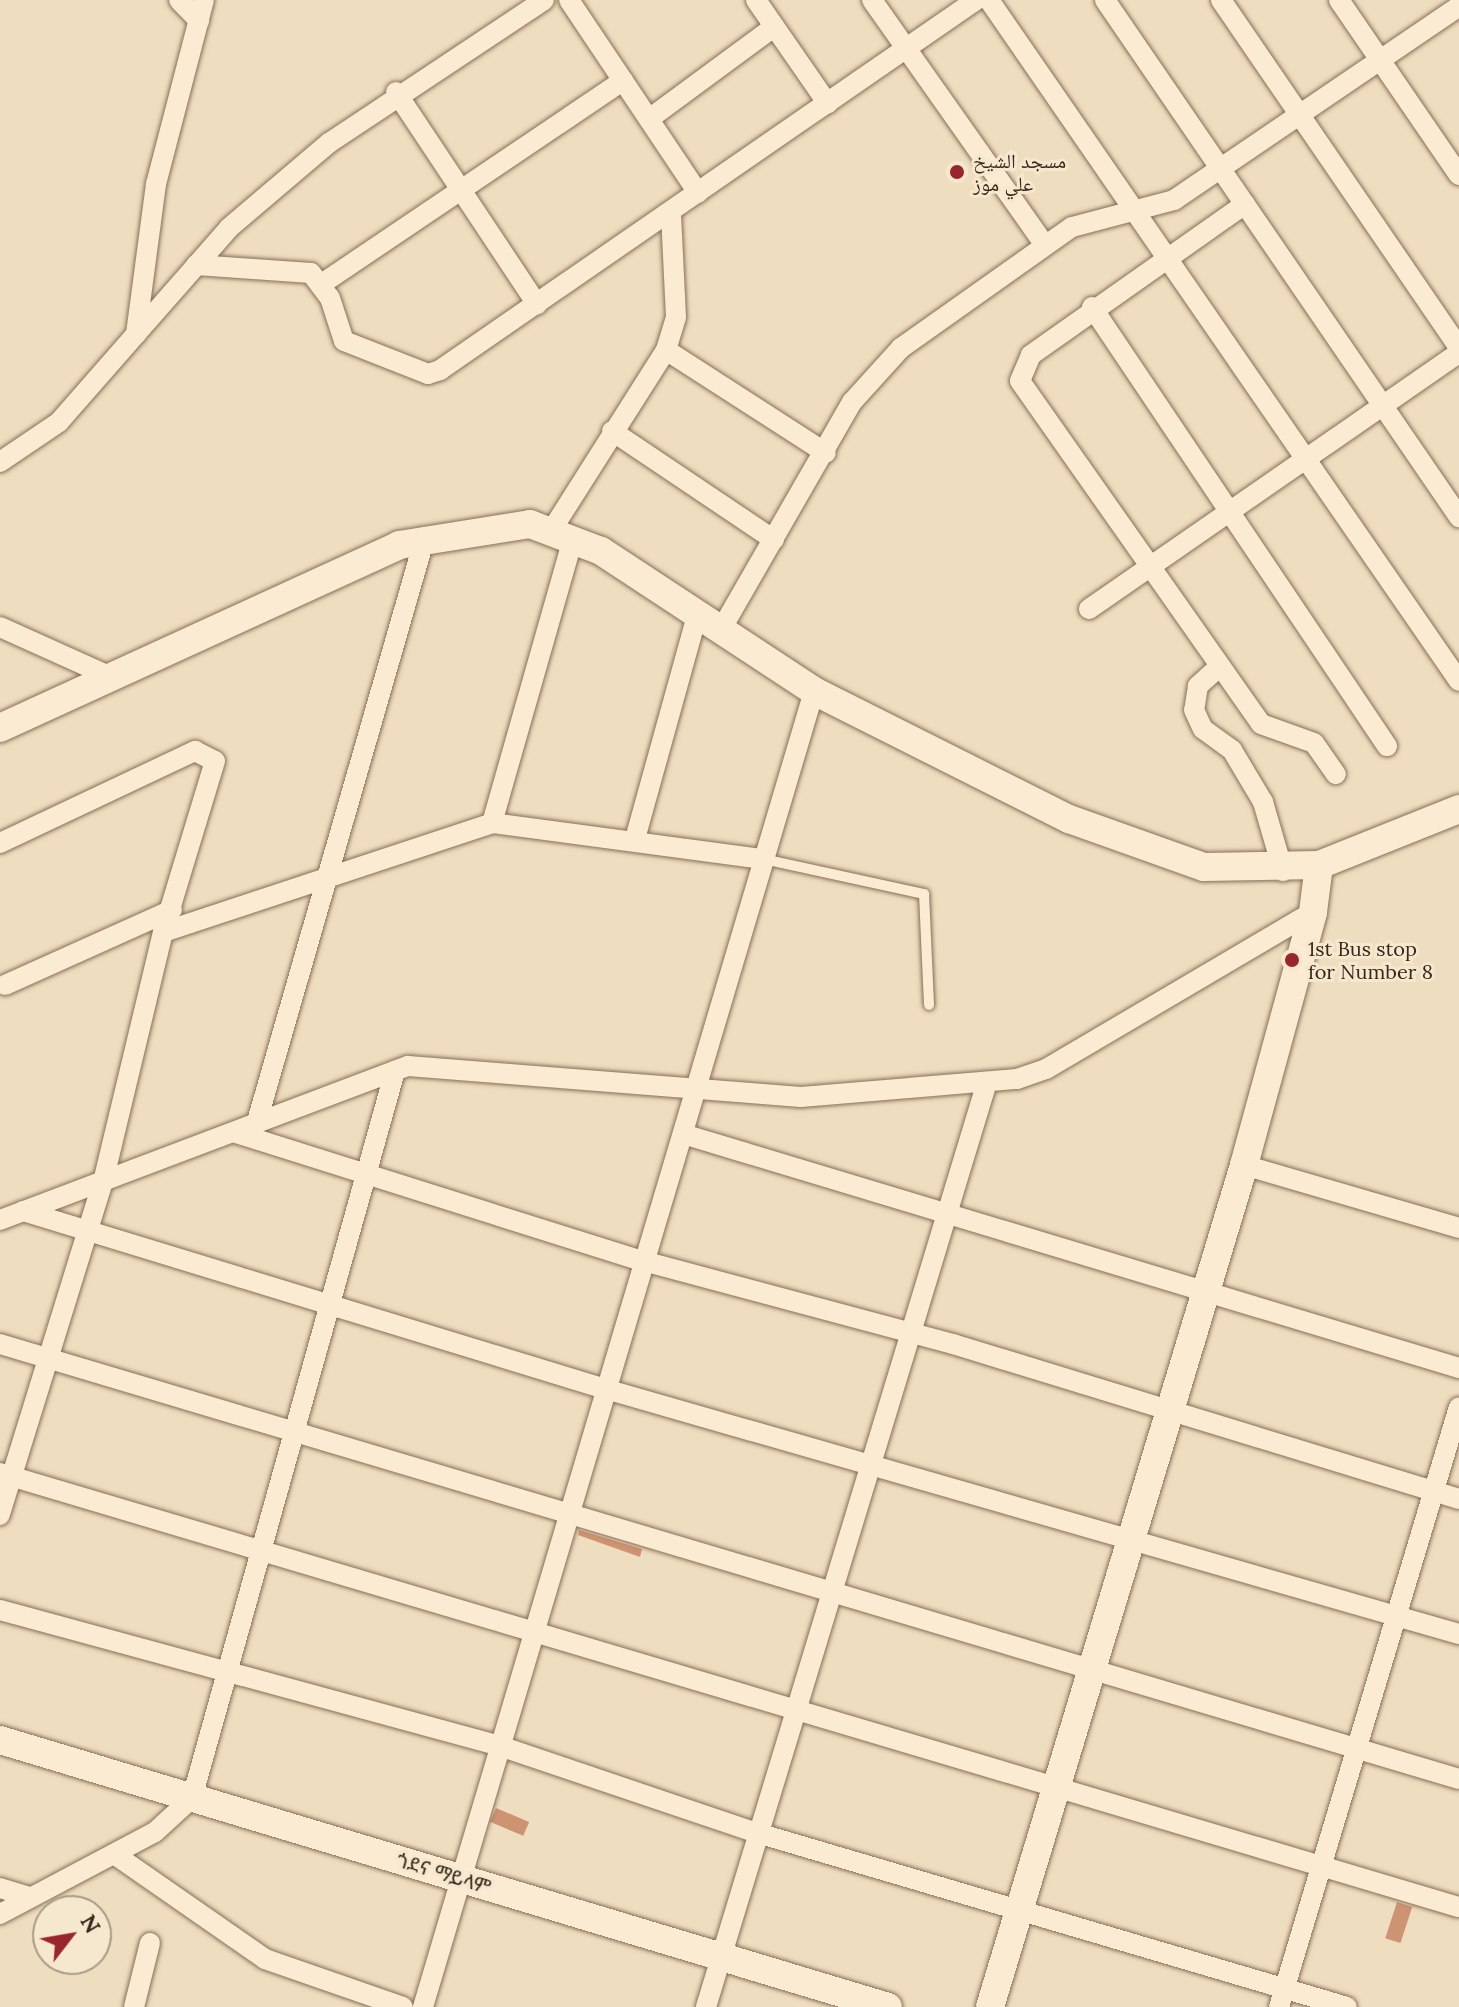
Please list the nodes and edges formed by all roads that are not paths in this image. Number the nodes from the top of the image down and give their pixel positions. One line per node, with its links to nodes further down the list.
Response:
1 (179, 0): 13 (street)
2 (204, 0): 13 (street)
3 (544, 0): 18 (street)
4 (569, 0): 17 (street)
5 (756, 0): 14 (street)
6 (872, 0): 15 (street)
7 (976, 0): 15 (street)
8 (989, 0): 27 (street)
9 (1105, 0): 22 (street)
10 (1221, 0): 20 (street)
11 (1339, 0): 16 (street)
12 (1455, 8): 16 (street)
13 (199, 21): 35 (street)
14 (774, 27): 19 (street); 21 (street)
15 (906, 51): 19 (street); 29 (street)
16 (1379, 58): 20 (street); 23 (street)
17 (623, 81): 21 (street); 24 (street)
18 (396, 92): 24 (street); 31 (street)
19 (828, 104): 25 (street)
20 (1301, 116): 22 (street); 36 (street)
21 (649, 119): 25 (street)
22 (1221, 169): 26 (street); 27 (street)
23 (1459, 175)
24 (461, 192): 32 (street); 33 (street)
25 (698, 193): 28 (street)
26 (1245, 204): 30 (street); 39 (street)
27 (1135, 211): 29 (street); 30 (street)
28 (671, 215): 33 (street); 37 (street)
29 (1044, 244): 41 (street)
30 (1166, 256): 34 (street); 42 (street)
31 (196, 265): 32 (street); 35 (street)
32 (323, 283): 33 (street)
33 (537, 304)
34 (1092, 307): 44 (street); 49 (street)
35 (136, 334): 43 (street)
36 (1459, 347)
37 (666, 350): 40 (street); 41 (street)
38 (1459, 353): 39 (street)
39 (1383, 406): 42 (street); 45 (street)
40 (612, 431): 46 (street); 48 (street)
41 (826, 453): 48 (street)
42 (1306, 459): 44 (street); 56 (street)
43 (0, 462)
44 (1233, 509): 49 (street); 59 (street)
45 (1459, 517)
46 (563, 533): 47 (street); 51 (street); 62 (street)
47 (425, 537): 55 (street); 68 (street)
48 (774, 540): 53 (street)
49 (1153, 565): 50 (street); 54 (street)
50 (1089, 609)
51 (698, 612): 53 (street); 63 (street)
52 (0, 627): 55 (street)
53 (722, 628): 57 (street)
54 (1220, 666): 60 (street); 67 (street)
55 (109, 676): 58 (street)
56 (1459, 681)
57 (814, 691): 65 (street); 67 (street)
58 (0, 728)
59 (1387, 746)
60 (1336, 774)
61 (1459, 809): 66 (street)
62 (492, 823): 63 (street); 68 (street)
63 (635, 839): 65 (street)
64 (0, 843): 69 (street)
65 (761, 859): 73 (lane); 76 (street)
66 (1319, 865): 67 (street); 70 (street)
67 (1283, 871)
68 (333, 872): 71 (street); 77 (street)
69 (172, 910): 71 (street); 72 (street)
70 (1313, 912): 75 (street); 80 (street)
71 (163, 932): 82 (street)
72 (5, 985)
73 (929, 1005)
74 (395, 1071): 76 (street); 77 (street); 81 (street)
75 (987, 1082): 76 (street); 84 (street)
76 (696, 1088): 79 (street)
77 (256, 1125): 78 (street)
78 (236, 1133): 81 (street); 82 (street)
79 (683, 1134): 84 (street); 88 (street)
80 (1244, 1165): 86 (street); 89 (street)
81 (371, 1174): 88 (street); 90 (street)
82 (104, 1178): 83 (street); 87 (street)
83 (23, 1211): 85 (street); 87 (street)
84 (943, 1217): 89 (street); 91 (street)
85 (0, 1220)
86 (1459, 1228)
87 (87, 1230): 90 (street); 93 (street)
88 (643, 1261): 91 (street); 95 (street)
89 (1205, 1293): 94 (street); 97 (street)
90 (332, 1302): 95 (street); 98 (street)
91 (908, 1331): 97 (street); 99 (street)
92 (0, 1344): 93 (street)
93 (49, 1357): 98 (street); 100 (street)
94 (1459, 1368)
95 (602, 1388): 99 (street); 103 (street)
96 (1459, 1407): 101 (street)
97 (1171, 1415): 101 (street); 105 (street)
98 (295, 1431): 103 (street); 106 (street)
99 (866, 1465): 105 (street); 107 (street)
100 (6, 1474): 104 (street); 106 (street)
101 (1433, 1492): 102 (street); 109 (street)
102 (1459, 1499)
103 (567, 1510): 107 (street); 110 (street)
104 (0, 1515)
105 (1133, 1542): 109 (street); 113 (street)
106 (264, 1552): 110 (street); 112 (street)
107 (829, 1592): 113 (street); 114 (street)
108 (0, 1610): 112 (street)
109 (1396, 1614): 111 (street); 117 (street)
110 (531, 1628): 114 (street); 116 (street)
111 (1459, 1634)
112 (229, 1672): 116 (street); 120 (street)
113 (1093, 1672): 117 (street); 119 (street)
114 (795, 1709): 119 (street); 121 (street)
115 (0, 1740): 120 (street, ጎደና ማይላም)
116 (497, 1745): 121 (street); 124 (street)
117 (1355, 1750): 118 (street); 123 (street)
118 (1459, 1779)
119 (1057, 1784): 123 (street); 127 (street)
120 (192, 1798): 122 (street); 124 (street, ጎደና ማይላም)
121 (754, 1832): 127 (street); 131 (street)
122 (114, 1854): 126 (street); 134 (street)
123 (1323, 1868): 128 (street); 132 (street)
124 (461, 1878): 131 (street, ጎደና ማይላም); 135 (street)
125 (0, 1888): 126 (street)
126 (29, 1897): 129 (street)
127 (1021, 1906): 132 (street); 138 (street)
128 (1459, 1907)
129 (0, 1914)
130 (150, 1943): 133 (street)
131 (719, 1955): 136 (street); 137 (street, ጎደና ማይላም)
132 (1282, 1998): 139 (street)
133 (134, 2007)
134 (403, 2007)
135 (423, 2007)
136 (706, 2007)
137 (888, 2007)
138 (990, 2007)
139 (1347, 2007)

